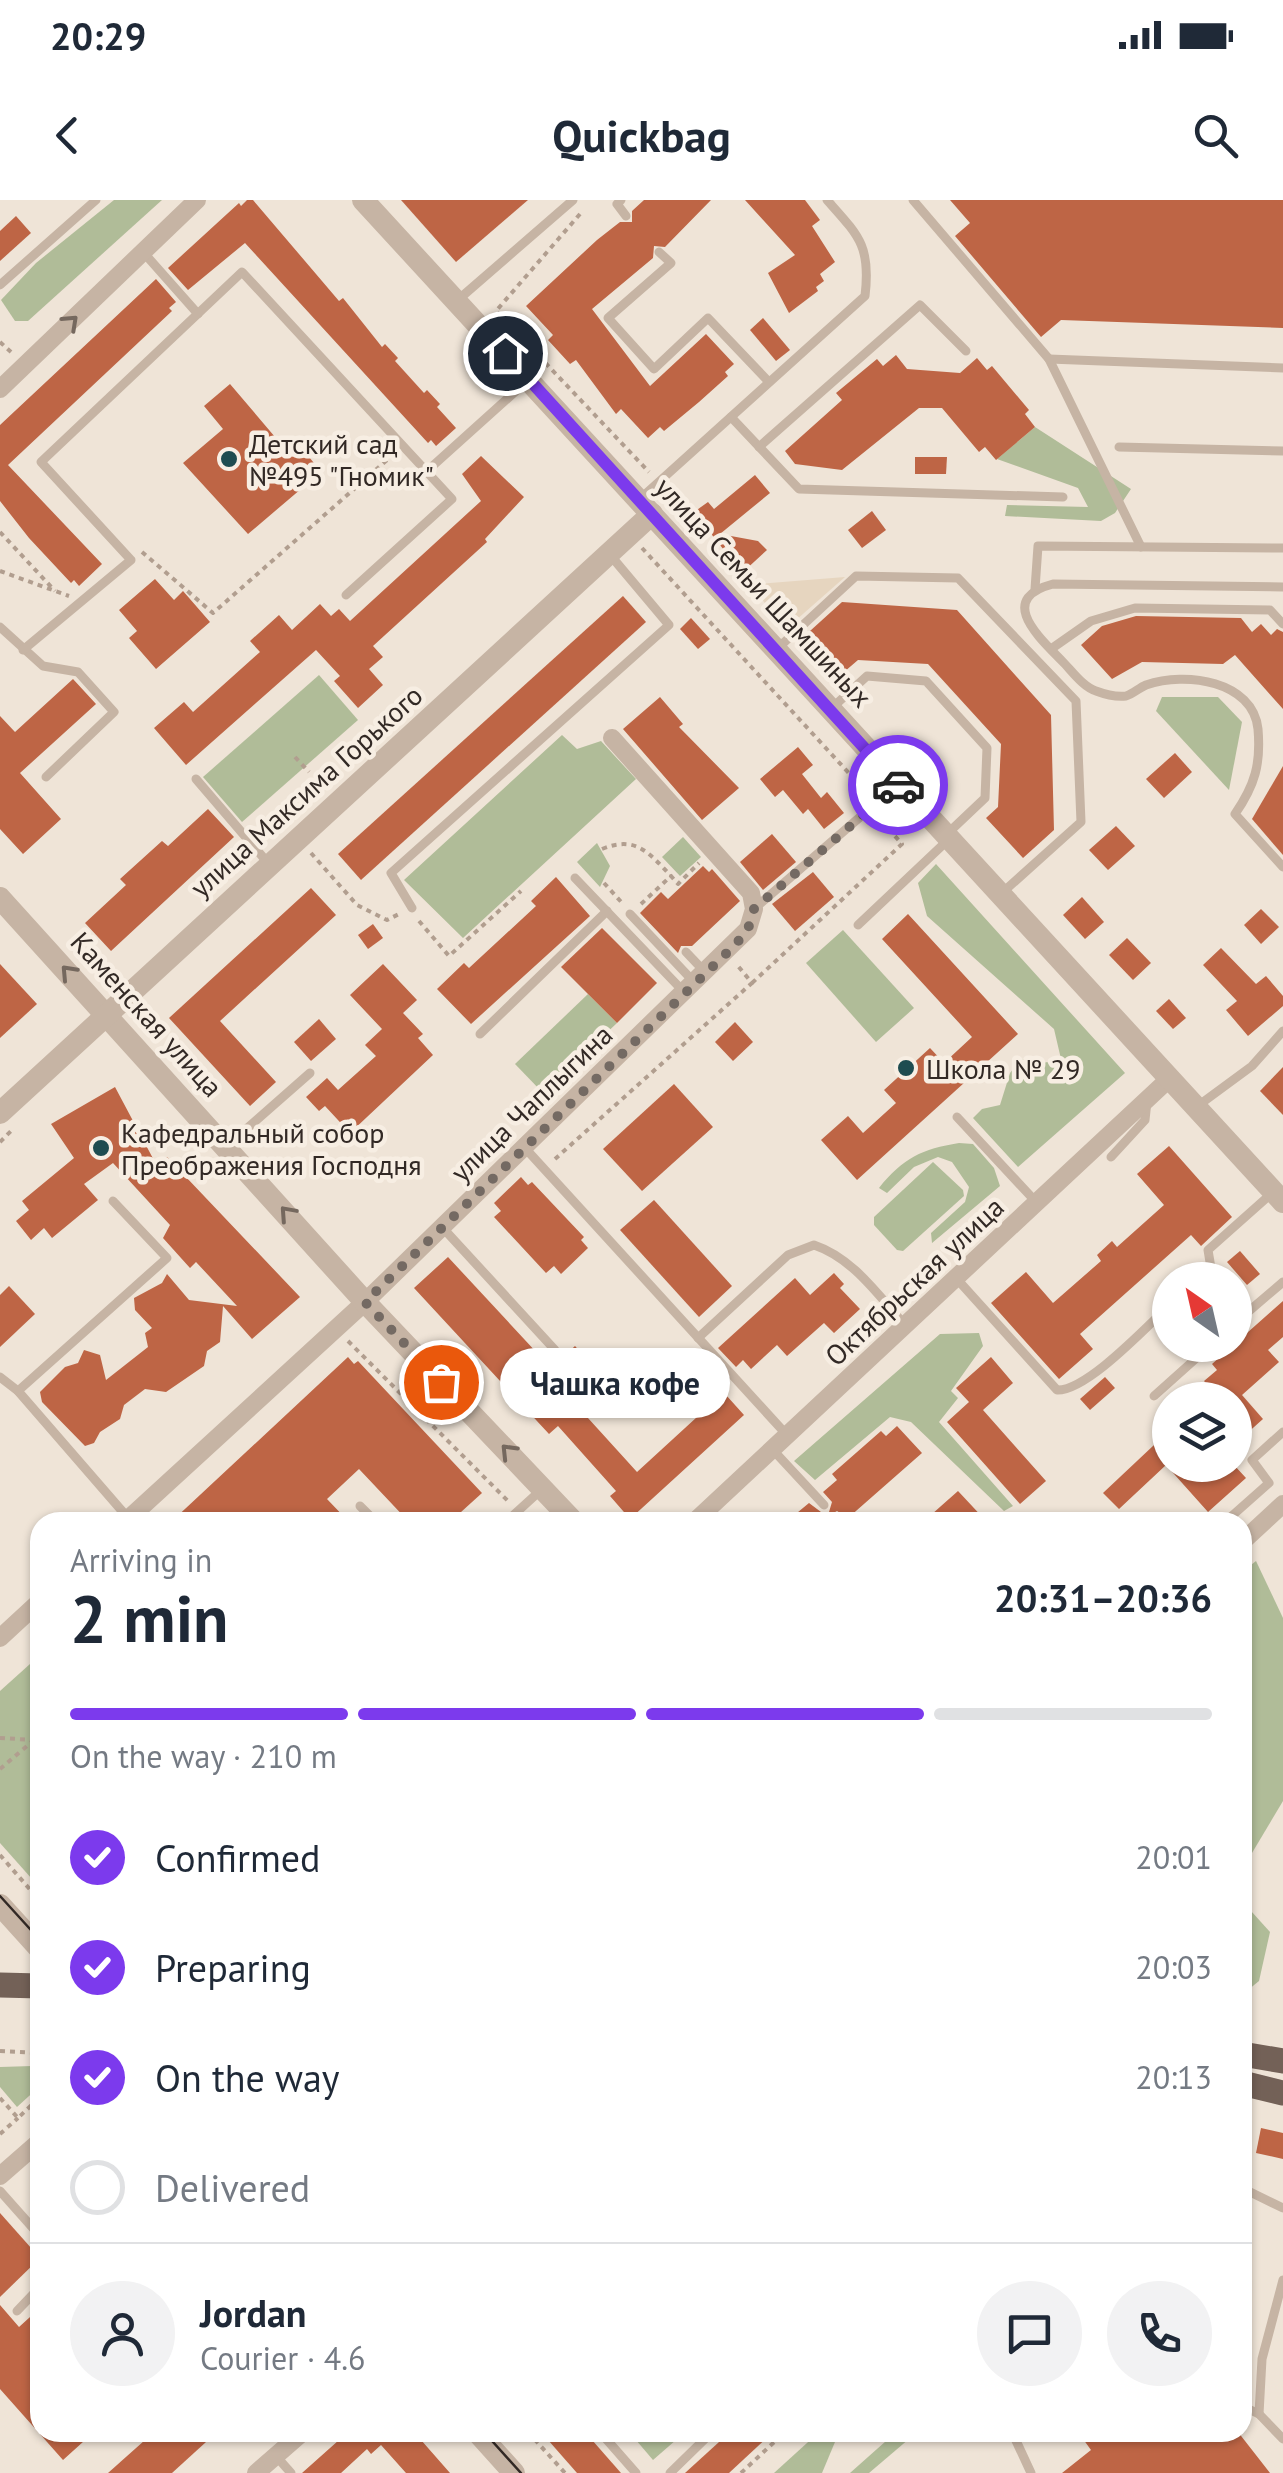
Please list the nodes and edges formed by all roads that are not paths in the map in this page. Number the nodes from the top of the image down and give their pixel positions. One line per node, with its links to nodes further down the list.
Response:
1 (96, 200): 11 (lane)
2 (198, 200): 9 (street)
3 (363, 200): 12 (street, улица Семьи Шамшиных)
4 (573, 200): 12 (lane)
5 (621, 200): 8 (lane)
6 (826, 200): 18 (lane)
7 (913, 200): 15 (lane)
8 (626, 216)
9 (151, 247): 13 (lane); 19 (street, one-way to 9)
10 (659, 252): 18 (lane)
11 (0, 285)
12 (457, 301): 17 (street, улица Семьи Шамшиных)
13 (198, 314): 24 (lane); 37 (lane)
14 (966, 351): 21 (lane)
15 (1049, 359): 16 (lane); 27 (lane)
16 (1283, 368)
17 (529, 379): 24 (lane); 26 (street, улица Семьи Шамшиных)
18 (769, 382): 20 (lane)
19 (0, 389)
20 (731, 417): 21 (lane); 26 (lane)
21 (759, 446): 25 (lane)
22 (1120, 448): 23 (lane)
23 (1283, 452)
24 (427, 470): 32 (lane)
25 (1062, 496)
26 (646, 507): 29 (street, улица Максима Горького); 35 (street, улица Семьи Шамшиных)
27 (1141, 547): 28 (lane); 31 (lane)
28 (1283, 548)
29 (609, 554): 44 (street, улица Максима Горького); 49 (lane)
30 (1283, 586): 31 (lane)
31 (1036, 589): 36 (lane)
32 (346, 596)
33 (1283, 624): 36 (lane)
34 (0, 627): 37 (lane)
35 (776, 649): 38 (street, улица Семьи Шамшиных); 47 (lane)
36 (1051, 649): 45 (lane)
37 (23, 650): 40 (lane)
38 (831, 709): 42 (street, улица Семьи Шамшиных); 43 (lane)
39 (612, 738): 50 (street)
40 (46, 777)
41 (196, 779): 44 (lane)
42 (900, 783): 43 (street, улица Семьи Шамшиных); 50 (lane)
43 (948, 836): 47 (street, улица Семьи Шамшиных); 53 (lane)
44 (269, 865): 56 (street, улица Максима Горького)
45 (1283, 867)
46 (575, 878): 51 (lane)
47 (1001, 894): 60 (street, улица Семьи Шамшиных)
48 (0, 898): 56 (street, Каменская улица, one-way to 48)
49 (412, 908)
50 (754, 909): 55 (street, улица Чаплыгина)
51 (607, 911): 55 (lane); 58 (lane)
52 (630, 914): 55 (lane)
53 (858, 925)
54 (686, 952): 55 (lane)
55 (695, 983): 66 (street, улица Чаплыгина)
56 (106, 1014): 63 (street, улица Максима Горького); 65 (street, Каменская улица)
57 (1283, 1032): 62 (lane)
58 (480, 1034)
59 (310, 1072): 65 (lane)
60 (1170, 1078): 61 (street, Октябрьская улица); 62 (street, улица Семьи Шамшиных)
61 (1148, 1099): 67 (lane); 70 (street, Октябрьская улица)
62 (1197, 1107): 68 (street, улица Семьи Шамшиных)
63 (0, 1113)
64 (956, 1117): 70 (lane)
65 (228, 1146): 75 (street, Каменская улица, one-way to 65)
66 (525, 1148): 71 (street, улица Чаплыгина); 79 (lane)
67 (1112, 1157)
68 (1278, 1197): 72 (lane)
69 (113, 1201): 84 (lane)
70 (1038, 1203): 73 (street, Октябрьская улица)
71 (442, 1228): 75 (street, улица Чаплыгина); 80 (lane)
72 (1210, 1262)
73 (956, 1278): 77 (lane); 78 (street, Октябрьская улица)
74 (1283, 1282): 76 (lane)
75 (365, 1302): 88 (street, Каменская улица, one-way to 75); 93 (street, улица Чаплыгина)
76 (1252, 1309)
77 (1152, 1321)
78 (905, 1325): 79 (lane); 86 (street, Октябрьская улица)
79 (698, 1338): 86 (lane)
80 (556, 1350)
81 (1192, 1362): 83 (lane)
82 (0, 1377): 84 (lane)
83 (1170, 1382)
84 (18, 1391): 92 (lane)
85 (1283, 1432): 98 (lane)
86 (788, 1436): 87 (street, Октябрьская улица)
87 (773, 1450): 90 (lane); 97 (street, Октябрьская улица)
88 (543, 1488): 95 (lane); 96 (street, Каменская улица)
89 (1283, 1504): 99 (street)
90 (824, 1505)
91 (360, 1506): 94 (lane)
92 (121, 1512)
93 (139, 1512)
94 (366, 1512)
95 (518, 1512)
96 (565, 1512)
97 (705, 1512)
98 (1236, 1512)
99 (1252, 1533)
100 (30, 1610): 101 (street)
101 (0, 1638)
102 (0, 1904): 103 (street)
103 (30, 1938)
104 (0, 1985): 105 (main road)
105 (30, 1986)
106 (1252, 2055): 107 (main road)
107 (1283, 2061)
108 (1252, 2085): 109 (main road)
109 (1283, 2093)
110 (30, 2150): 111 (street)
111 (0, 2176)
112 (0, 2191): 115 (lane)
113 (1252, 2193): 114 (lane)
114 (1283, 2208)
115 (30, 2225)
116 (1283, 2280): 120 (lane)
117 (30, 2297): 118 (lane)
118 (17, 2311)
119 (1252, 2411): 120 (lane)
120 (1259, 2414): 121 (lane)
121 (1283, 2439)
122 (292, 2442): 127 (street)
123 (486, 2442): 130 (street)
124 (609, 2442): 131 (lane)
125 (702, 2442): 132 (lane)
126 (1017, 2442): 133 (lane)
127 (276, 2456): 128 (street); 129 (lane)
128 (256, 2473)
129 (291, 2473)
130 (514, 2473)
131 (636, 2473)
132 (670, 2473)
133 (1031, 2473)

